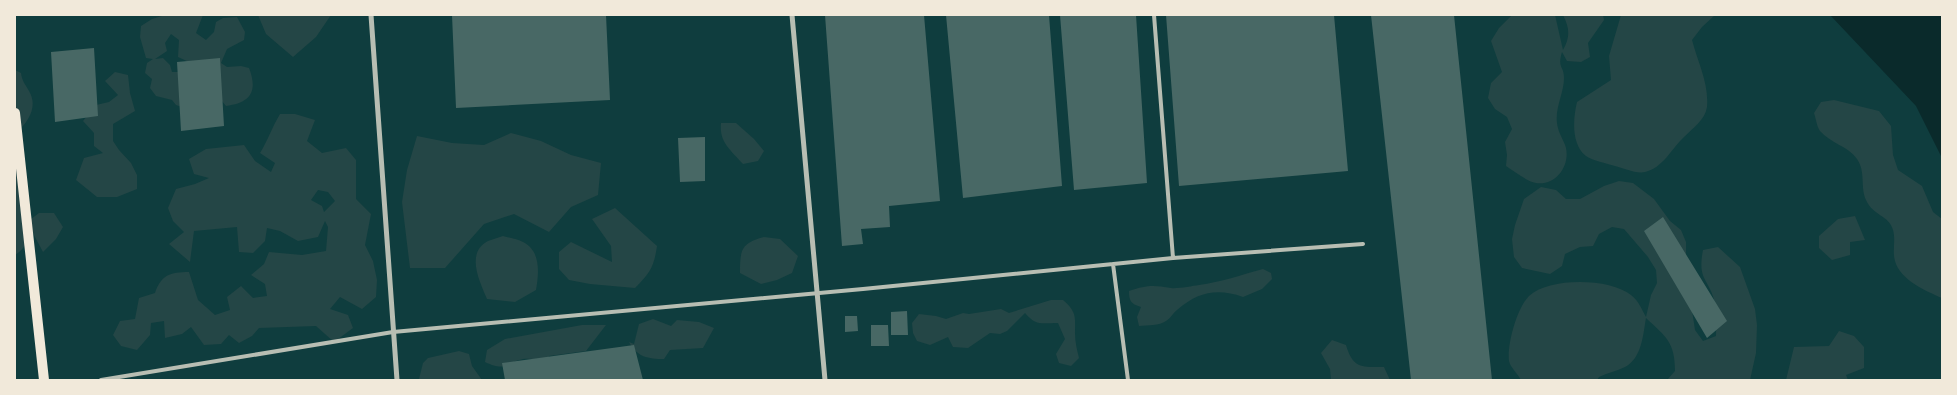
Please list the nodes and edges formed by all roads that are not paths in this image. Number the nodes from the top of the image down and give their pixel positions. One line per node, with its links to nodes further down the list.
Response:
1 (371, 15): 9 (street)
2 (792, 15): 8 (street)
3 (1154, 15): 6 (lane)
4 (15, 113): 10 (main road)
5 (1363, 244): 6 (lane)
6 (1173, 258): 7 (lane)
7 (1112, 264): 8 (lane); 14 (lane)
8 (818, 293): 9 (lane); 13 (street)
9 (393, 332): 11 (lane); 12 (street)
10 (44, 380)
11 (101, 380)
12 (397, 380)
13 (825, 380)
14 (1128, 380)

